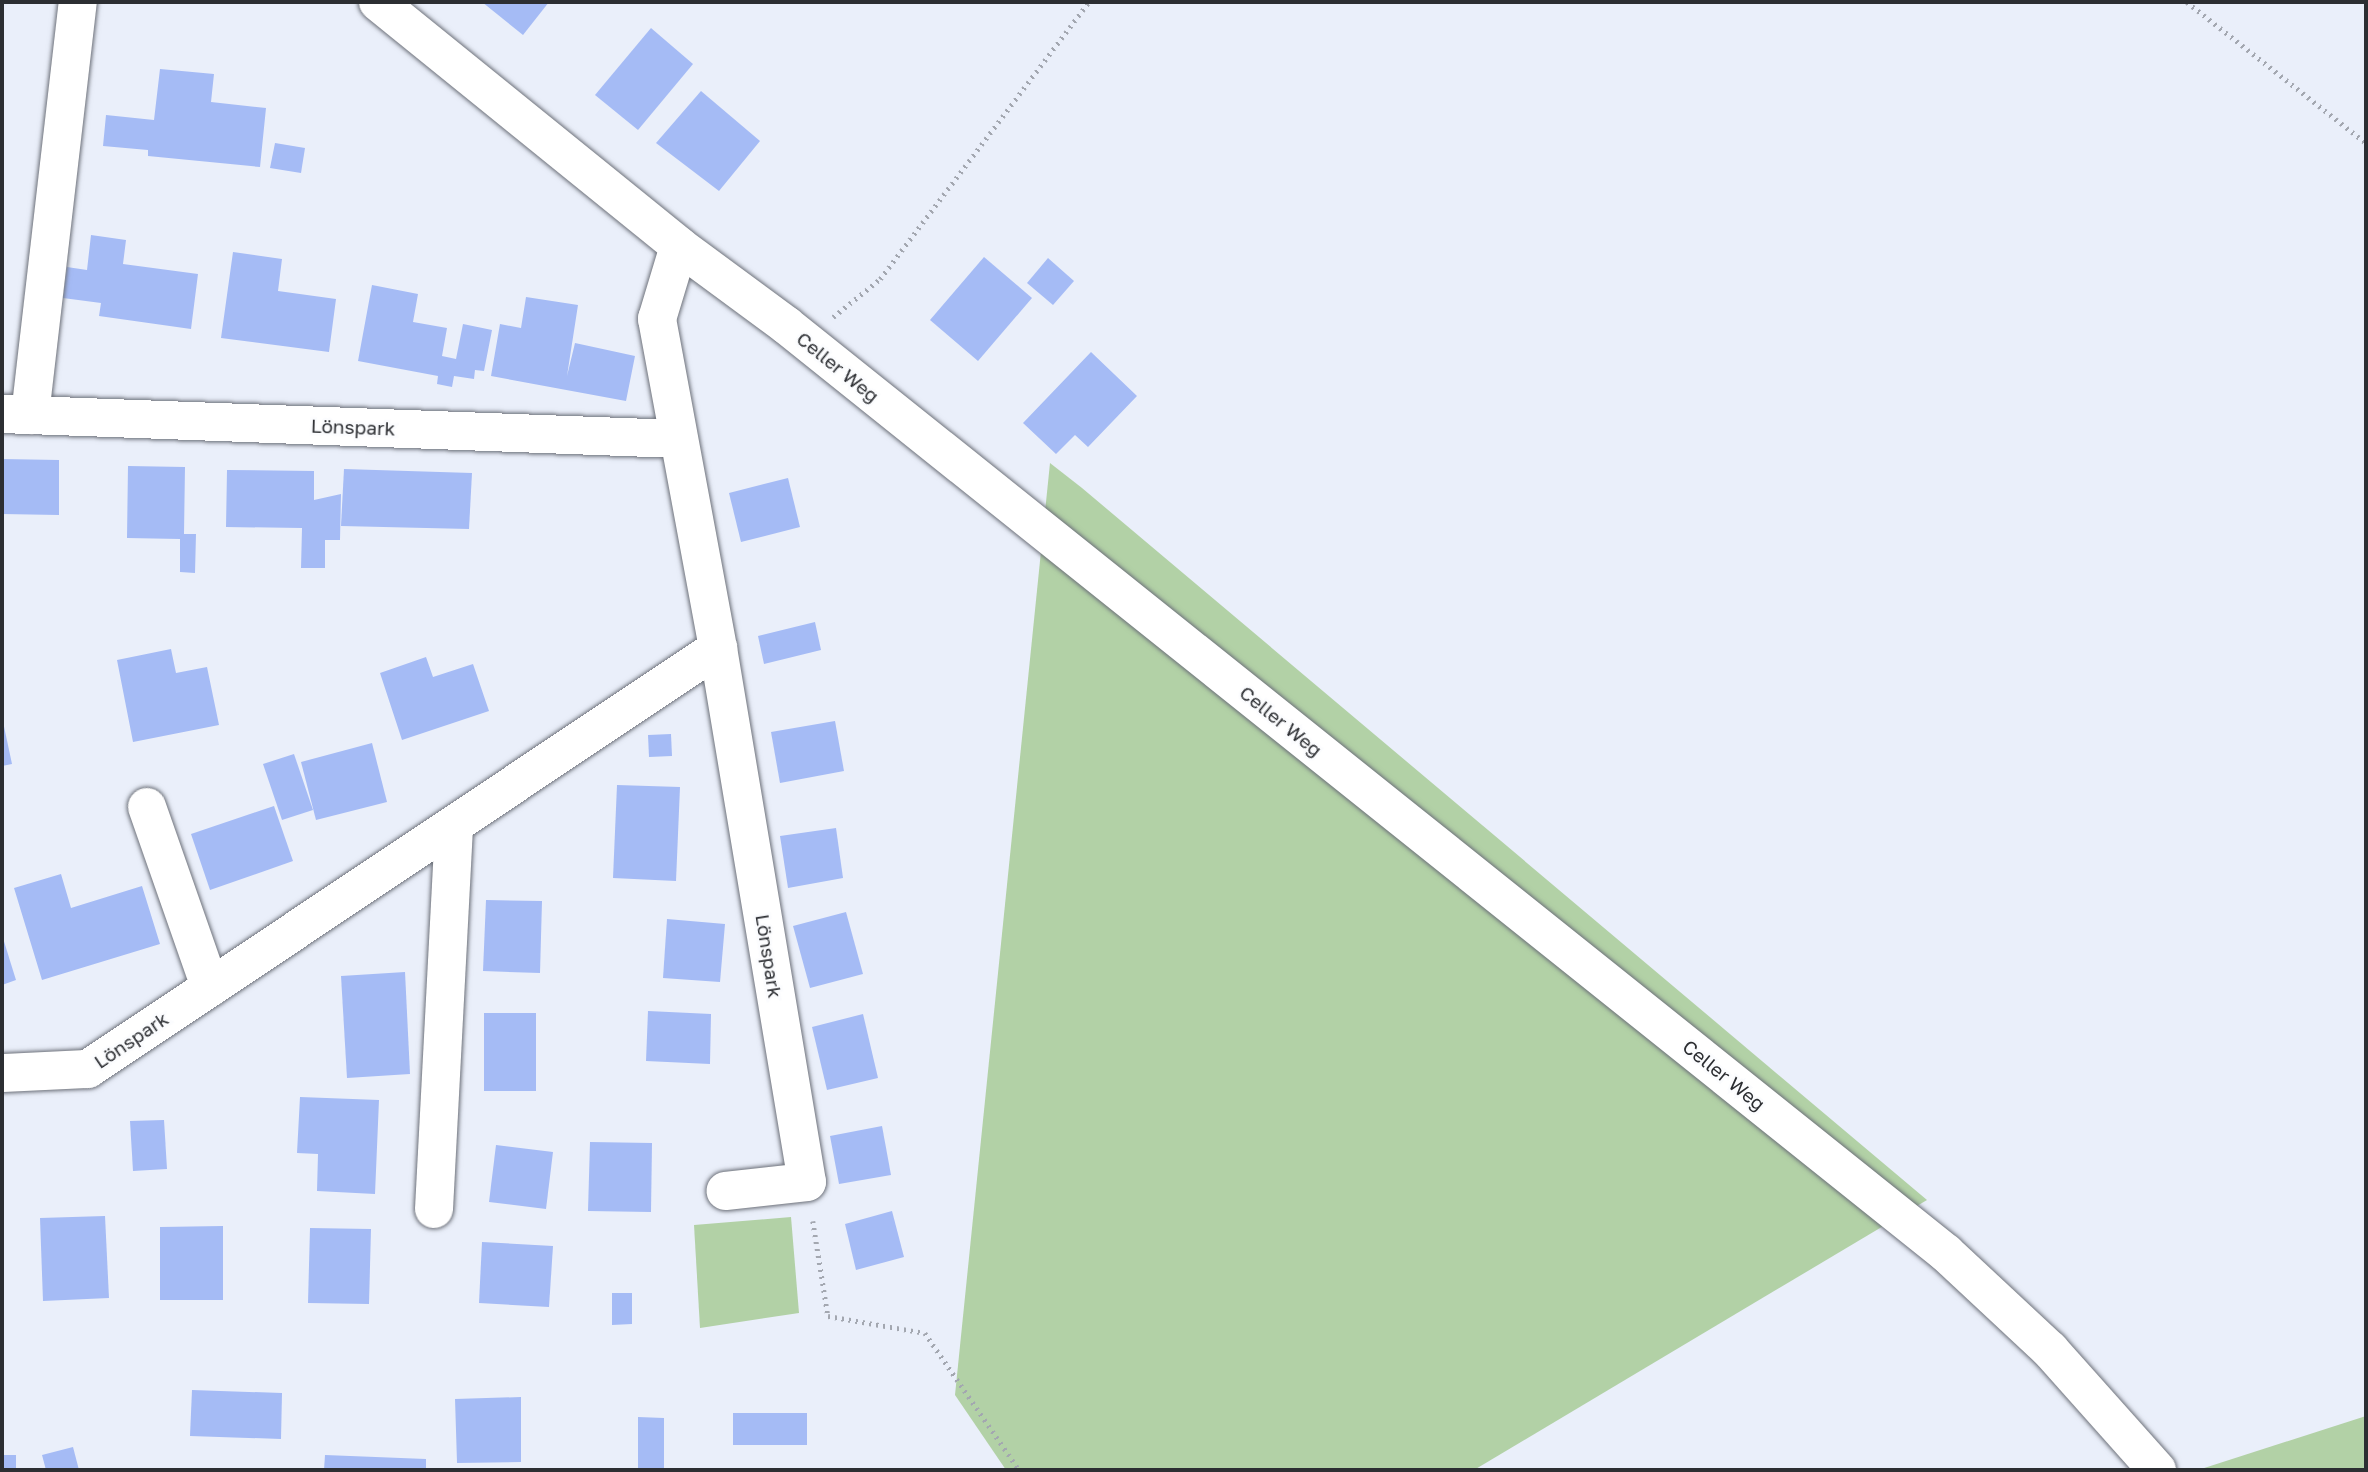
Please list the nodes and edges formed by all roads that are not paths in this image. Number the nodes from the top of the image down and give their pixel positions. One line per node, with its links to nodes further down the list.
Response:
1 (78, 2): 4 (street, Lönspark)
2 (378, 2): 3 (street, Celler Weg)
3 (679, 246): 5 (street, Lönspark); 13 (street, Celler Weg)
4 (16, 414): 5 (street, Lönspark)
5 (676, 439): 6 (street, Lönspark)
6 (719, 648): 8 (street, Lönspark); 11 (street, Lönspark)
7 (147, 807): 9 (street)
8 (454, 828): 9 (street, Lönspark); 12 (street)
9 (210, 987): 10 (street, Lönspark)
10 (2, 1073)
11 (725, 1191)
12 (434, 1209)
13 (2157, 1470)

